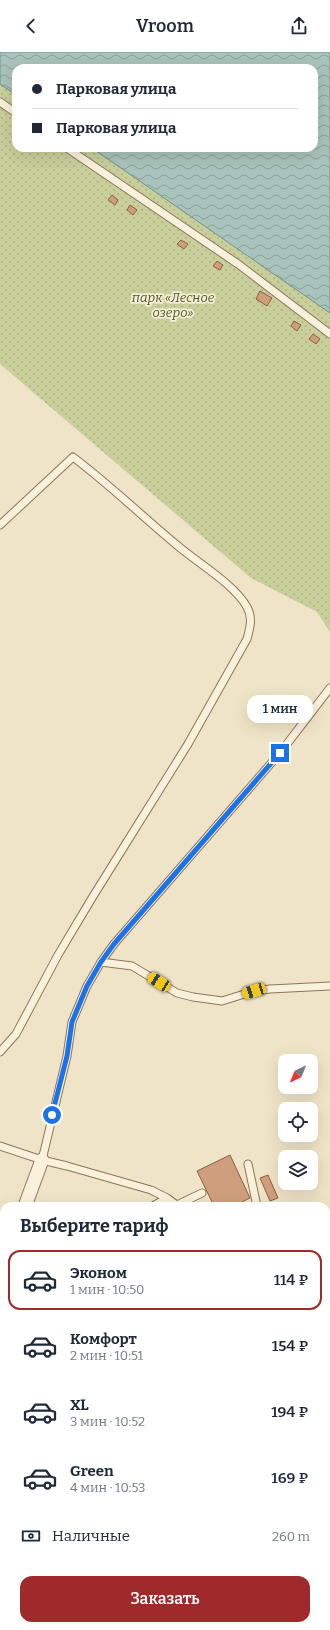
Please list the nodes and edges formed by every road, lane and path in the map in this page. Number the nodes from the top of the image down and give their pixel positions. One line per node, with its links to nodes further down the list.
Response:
1 (0, 102): 2 (lane)
2 (12, 110)
3 (73, 152): 4 (lane)
4 (330, 334)
5 (0, 525): 9 (lane)
6 (330, 688): 7 (lane)
7 (101, 962): 8 (lane); 11 (lane)
8 (330, 986)
9 (0, 1052)
10 (0, 1146): 11 (lane)
11 (42, 1160): 14 (lane); 15 (street)
12 (248, 1164): 19 (lane)
13 (202, 1193): 18 (lane)
14 (167, 1198): 16 (lane); 17 (lane)
15 (26, 1202)
16 (160, 1202)
17 (172, 1202)
18 (185, 1202)
19 (256, 1202)

